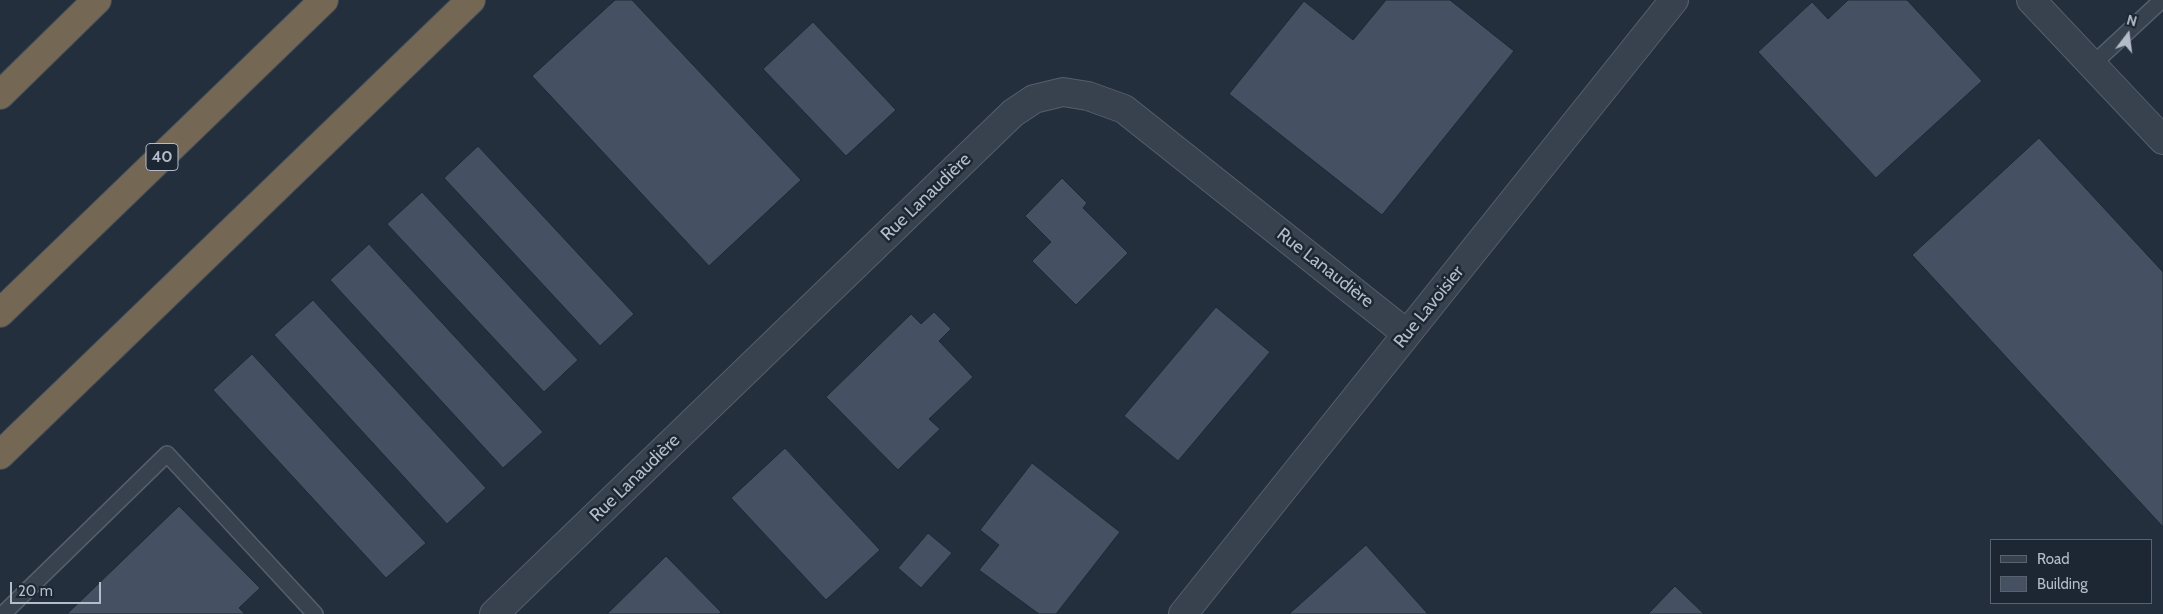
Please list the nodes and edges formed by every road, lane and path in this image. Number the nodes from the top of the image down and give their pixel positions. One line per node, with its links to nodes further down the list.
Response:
1 (97, 0): 8 (highway)
2 (324, 0): 10 (highway, 40)
3 (471, 0): 12 (highway)
4 (1674, 0): 11 (street, Rue Lavoisier)
5 (2031, 0): 7 (street)
6 (2162, 0): 7 (lane)
7 (2092, 65): 9 (street)
8 (0, 94)
9 (2163, 140)
10 (0, 313)
11 (1408, 334): 15 (street, Rue Lanaudière); 16 (street, Rue Lavoisier)
12 (0, 456)
13 (3, 614): 14 (lane)
14 (315, 614)
15 (494, 614)
16 (1183, 614)

